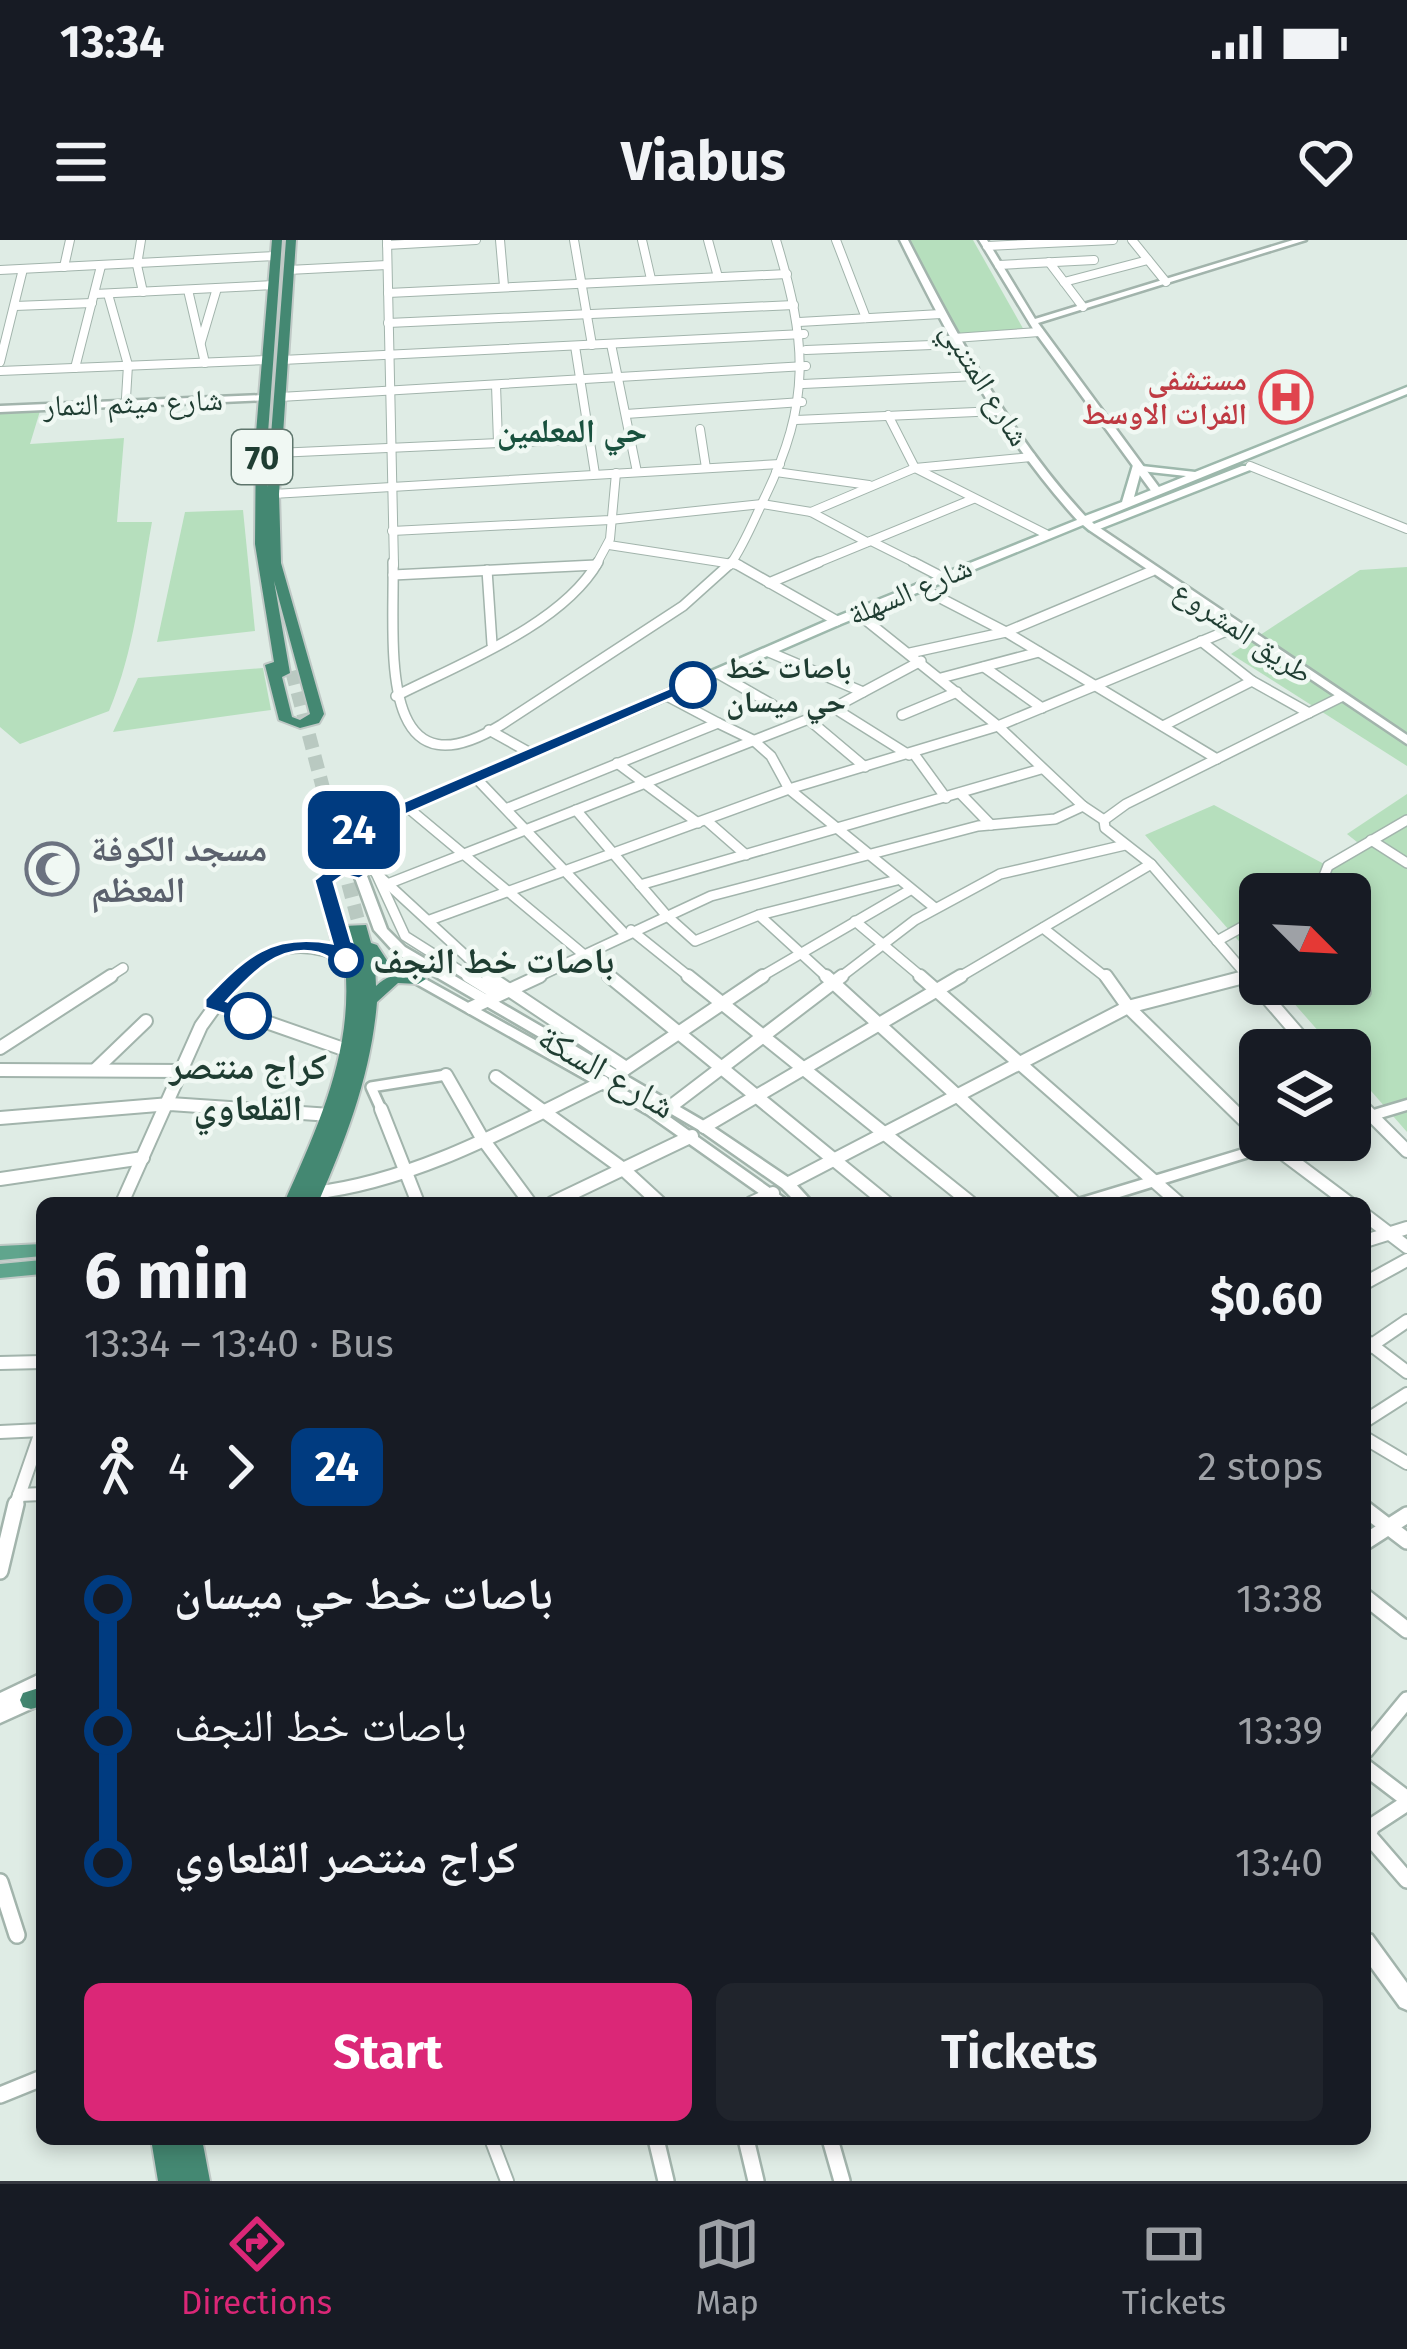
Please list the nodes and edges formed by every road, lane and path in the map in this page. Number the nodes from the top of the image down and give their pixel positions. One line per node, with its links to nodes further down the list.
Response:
1 (70, 240): 26 (street)
2 (141, 240): 22 (street)
3 (476, 240): 14 (street)
4 (500, 240): 38 (street)
5 (574, 240): 34 (street)
6 (642, 240): 33 (street)
7 (708, 240): 32 (street)
8 (776, 240): 31 (street)
9 (836, 240): 50 (street)
10 (904, 240): 49 (street, شارع المتنبي)
11 (1113, 240): 16 (street)
12 (1132, 240): 20 (street)
13 (1302, 240): 36 (street)
14 (387, 242): 23 (street)
15 (1038, 242): 16 (street); 17 (street)
16 (1083, 242): 19 (street)
17 (985, 243): 24 (street)
18 (283, 246): 22 (street); 29 (highway, 70); 37 (highway, 70)
19 (1094, 260): 21 (street); 30 (street)
20 (1148, 260): 30 (street); 36 (street)
21 (1049, 262): 24 (street); 35 (street)
22 (136, 265): 25 (street); 41 (street)
23 (387, 265): 29 (street); 43 (street)
24 (999, 265): 53 (street)
25 (101, 266): 26 (street); 44 (street)
26 (64, 267): 27 (street)
27 (22, 269): 28 (street); 46 (street)
28 (0, 270)
29 (288, 270): 63 (highway, 70)
30 (1102, 272): 35 (street)
31 (787, 274): 32 (street); 45 (street)
32 (718, 277): 33 (street)
33 (651, 279): 34 (street)
34 (581, 282): 38 (street); 48 (street)
35 (1064, 282): 47 (street)
36 (1166, 282): 47 (street)
37 (274, 285): 39 (street); 63 (highway, 70)
38 (504, 286): 43 (street)
39 (217, 288): 40 (street); 57 (street)
40 (188, 290): 41 (street); 57 (street)
41 (143, 292): 42 (street)
42 (108, 293): 44 (street); 66 (street)
43 (388, 293): 52 (street)
44 (94, 299): 46 (street); 68 (street)
45 (794, 305): 48 (street); 51 (street)
46 (15, 306): 54 (street)
47 (1083, 307): 53 (street)
48 (586, 313): 52 (street); 59 (street)
49 (941, 314): 50 (street); 56 (street, شارع المتنبي)
50 (866, 317): 51 (street)
51 (800, 322): 55 (street)
52 (388, 323): 62 (street)
53 (1036, 327): 56 (street); 98 (street)
54 (4, 330): 64 (street)
55 (804, 334): 58 (street); 61 (street)
56 (956, 341): 61 (street); 70 (street, شارع المتنبي)
57 (201, 343): 65 (street)
58 (611, 344): 59 (street); 71 (street)
59 (592, 345): 60 (street)
60 (575, 346): 62 (street); 72 (street)
61 (806, 350): 67 (street)
62 (389, 356): 63 (street); 76 (street)
63 (275, 360): 65 (street); 77 (highway, 70); 78 (highway, 70)
64 (0, 362)
65 (206, 363): 66 (street)
66 (128, 365): 68 (street); 79 (street)
67 (806, 366): 71 (street); 73 (street)
68 (76, 368): 69 (street)
69 (0, 371)
70 (976, 376): 73 (street); 84 (street, شارع المتنبي)
71 (618, 379): 72 (street); 85 (street)
72 (583, 381): 74 (street); 92 (street)
73 (803, 384): 80 (street)
74 (496, 386): 76 (street); 93 (street)
75 (1407, 390): 102 (main road, شارع السهلة)
76 (390, 392): 78 (street); 94 (street)
77 (265, 395): 79 (street, شارع ميثم التمار); 82 (street, شارع ميثم التمار); 87 (highway, 70)
78 (280, 397): 89 (highway, 70)
79 (126, 398): 82 (street, شارع ميثم التمار)
80 (802, 402): 85 (street); 88 (street)
81 (1407, 402): 97 (main road, شارع السهلة)
82 (30, 405): 83 (street, شارع ميثم التمار)
83 (0, 406)
84 (998, 411): 86 (street); 96 (street, شارع المتنبي)
85 (626, 414): 103 (street)
86 (888, 415): 88 (street); 101 (street)
87 (265, 418): 89 (highway); 91 (highway, 70)
88 (796, 420): 100 (street)
89 (279, 425): 91 (highway); 95 (highway, 70)
90 (700, 429): 99 (street)
91 (262, 433): 122 (highway, 70)
92 (590, 439): 93 (street); 105 (street)
93 (498, 442): 94 (street)
94 (391, 446): 95 (street); 107 (street)
95 (276, 453): 109 (highway, 70)
96 (1031, 457): 101 (street); 115 (street, شارع المتنبي)
97 (1250, 466): 115 (main road, شارع السهلة); 116 (street)
98 (1137, 467): 102 (main road); 108 (street); 111 (main road)
99 (706, 468): 100 (street); 103 (street)
100 (778, 468): 106 (street); 112 (street)
101 (915, 468): 106 (street); 110 (street)
102 (1203, 471): 108 (main road, شارع السهلة)
103 (637, 472): 104 (street)
104 (616, 473): 105 (street); 114 (street)
105 (595, 474): 107 (street)
106 (871, 485): 113 (street)
107 (392, 487): 109 (street); 117 (street)
108 (1156, 490): 111 (main road, شارع السهلة)
109 (273, 494): 122 (highway, 70)
110 (973, 499): 118 (street); 119 (street)
111 (1127, 501): 115 (main road, شارع السهلة)
112 (762, 504): 113 (street); 114 (street); 121 (street)
113 (811, 512): 119 (street)
114 (610, 520): 117 (street); 120 (street)
115 (1087, 524): 118 (main road, شارع السهلة); 125 (street, طريق المشروع)
116 (1407, 529)
117 (392, 531): 126 (street)
118 (1046, 534): 127 (main road, شارع السهلة)
119 (869, 542): 127 (street); 128 (street)
120 (609, 544): 121 (street); 123 (street)
121 (731, 561): 128 (street); 160 (street)
122 (268, 562): 122 (highway); 141 (highway, 70)
123 (596, 565): 124 (street); 135 (street)
124 (487, 570): 126 (street); 135 (street)
125 (1152, 571): 132 (street, طريق المشروع); 133 (street)
126 (393, 574): 148 (street)
127 (942, 577): 129 (main road, شارع السهلة)
128 (770, 583): 131 (street)
129 (919, 587): 130 (main road, شارع السهلة); 133 (street)
130 (857, 613): 131 (main road, شارع السهلة); 137 (street)
131 (837, 621): 136 (main road, شارع السهلة)
132 (1236, 627): 134 (street); 150 (street, طريق المشروع)
133 (1006, 632): 137 (street); 138 (street)
134 (1202, 641): 144 (street); 145 (street)
135 (492, 644): 148 (street)
136 (770, 652): 142 (main road, شارع السهلة); 146 (street)
137 (910, 652): 139 (street)
138 (1039, 652): 140 (street); 145 (street)
139 (921, 661): 143 (street); 146 (street)
140 (984, 667): 143 (street); 153 (street)
141 (287, 672)
142 (719, 674): 149 (main road, شارع السهلة); 151 (street)
143 (941, 678): 147 (street)
144 (1252, 681): 154 (street); 158 (street)
145 (1095, 686): 153 (street); 158 (street)
146 (863, 692): 152 (street)
147 (957, 692): 155 (street); 159 (street)
148 (396, 696): 160 (street)
149 (667, 696): 157 (street); 163 (main road, شارع السهلة)
150 (1341, 698): 154 (street); 162 (street, طريق المشروع)
151 (773, 705)
152 (833, 708): 156 (street); 164 (street)
153 (1042, 708): 159 (street)
154 (1309, 713): 165 (street)
155 (902, 715)
156 (808, 719): 161 (street); 167 (street)
157 (718, 723): 161 (street); 166 (street)
158 (1162, 726): 165 (street)
159 (998, 727): 164 (street); 168 (street)
160 (489, 730): 163 (street)
161 (753, 740): 170 (street); 171 (street)
162 (1407, 740)
163 (532, 754): 169 (main road, شارع السهلة)
164 (912, 754): 167 (street); 173 (street)
165 (1217, 759): 178 (street)
166 (616, 764): 170 (street); 176 (street)
167 (865, 767): 171 (street)
168 (1041, 769): 172 (street); 174 (street)
169 (475, 778): 175 (main road, شارع السهلة); 176 (street)
170 (644, 783): 177 (street); 180 (street)
171 (789, 789): 180 (street); 183 (street)
172 (960, 794): 173 (street); 181 (street)
173 (946, 798): 183 (street)
174 (1083, 806): 178 (street); 181 (street)
175 (407, 807): 184 (main road, شارع السهلة); 188 (street)
176 (508, 808): 182 (street)
177 (576, 810): 182 (street); 189 (street)
178 (1104, 820): 186 (street)
179 (1407, 820): 185 (street)
180 (702, 822): 189 (street); 190 (street)
181 (992, 825): 187 (street)
182 (529, 829): 188 (street); 194 (street)
183 (839, 830): 187 (street); 190 (street)
184 (351, 831): 193 (street)
185 (1371, 840): 191 (street); 195 (street)
186 (1125, 844): 192 (street); 201 (street)
187 (866, 853): 196 (street); 202 (street)
188 (463, 855): 197 (street); 200 (street)
189 (614, 855): 194 (street); 198 (street)
190 (746, 855): 198 (street)
191 (1407, 863)
192 (1151, 864): 206 (street); 210 (street)
193 (367, 872): 197 (street); 214 (highway); 217 (street, شارع السكة); 222 (street)
194 (568, 872): 200 (street); 209 (street)
195 (1325, 873)
196 (897, 880): 199 (street); 203 (street)
197 (390, 884): 204 (street)
198 (640, 885): 202 (street)
199 (910, 890): 201 (street); 205 (street)
200 (508, 894): 204 (street); 213 (street)
201 (935, 908): 211 (street)
202 (665, 915): 203 (street); 209 (street)
203 (759, 915): 212 (street)
204 (430, 920): 222 (street)
205 (855, 922): 211 (street); 212 (street)
206 (1042, 928): 220 (street); 226 (street)
207 (1239, 928): 210 (street)
208 (357, 930): 217 (highway); 221 (highway); 227 (highway)
209 (628, 932): 213 (street); 223 (street)
210 (1217, 940): 215 (street)
211 (880, 942): 218 (street); 220 (street)
212 (803, 952): 218 (street); 223 (street)
213 (579, 955): 222 (street); 230 (street)
214 (346, 960): 224 (street); 227 (highway)
215 (1239, 966)
216 (123, 968): 233 (street)
217 (419, 972): 221 (highway); 222 (street, شارع السكة)
218 (832, 978): 229 (street); 232 (street)
219 (1239, 978): 226 (street)
220 (935, 991): 229 (street); 235 (street)
221 (372, 998): 271 (highway)
222 (489, 999): 242 (street, شارع السكة); 242 (street)
223 (723, 999): 230 (street); 232 (street)
224 (212, 1003): 234 (street); 240 (street)
225 (1273, 1005): 231 (street)
226 (1129, 1007): 235 (street); 252 (street)
227 (357, 1020): 234 (highway)
228 (146, 1021): 239 (street)
229 (880, 1023): 237 (street); 244 (street)
230 (676, 1028): 236 (street); 242 (street)
231 (1294, 1029)
232 (763, 1032): 236 (street); 237 (street)
233 (0, 1048)
234 (352, 1052): 251 (highway)
235 (1023, 1062): 244 (street); 267 (street)
236 (722, 1064): 245 (street); 247 (street)
237 (805, 1066): 245 (street); 257 (street)
238 (0, 1070): 239 (street)
239 (95, 1070): 240 (street)
240 (183, 1071): 246 (street)
241 (446, 1075): 249 (street); 258 (street)
242 (615, 1075): 247 (street, شارع السكة); 250 (street); 256 (street, شارع السكة)
243 (496, 1077): 250 (street)
244 (958, 1095): 257 (street); 279 (street)
245 (753, 1097): 256 (street); 262 (street)
246 (170, 1105): 251 (street); 254 (street); 261 (street)
247 (670, 1106): 256 (street, شارع السكة)
248 (1407, 1106): 253 (street)
249 (381, 1109): 265 (street)
250 (542, 1112): 258 (street); 264 (street)
251 (331, 1115): 270 (highway)
252 (1239, 1115)
253 (1371, 1115)
254 (0, 1118)
255 (1371, 1118): 260 (street)
256 (698, 1131): 264 (street); 268 (street, شارع السكة)
257 (885, 1132): 262 (street); 278 (street)
258 (482, 1138): 265 (street); 274 (street)
259 (1239, 1150): 267 (street)
260 (1407, 1151)
261 (143, 1158): 266 (street); 269 (street)
262 (834, 1159): 268 (street); 277 (street)
263 (1293, 1161): 282 (street)
264 (622, 1168): 275 (street); 276 (street)
265 (403, 1169): 272 (street); 273 (street)
266 (0, 1179)
267 (1156, 1182): 280 (street); 281 (street)
268 (781, 1193)
269 (125, 1197)
270 (296, 1197)
271 (311, 1197)
272 (315, 1197)
273 (415, 1197)
274 (526, 1197)
275 (564, 1197)
276 (653, 1197)
277 (880, 1197)
278 (963, 1197)
279 (1072, 1197)
280 (1101, 1197)
281 (1172, 1197)
282 (1340, 1197)
283 (1371, 1219): 285 (street)
284 (1407, 1228): 285 (street)
285 (1390, 1233): 286 (street); 287 (street)
286 (1371, 1239)
287 (1407, 1246)
288 (36, 1250): 289 (main road)
289 (0, 1253)
290 (1407, 1260): 293 (street)
291 (36, 1268): 292 (main road)
292 (0, 1271)
293 (1371, 1280)
294 (1407, 1322): 295 (street)
295 (1371, 1343)
296 (1371, 1348): 299 (street)
297 (36, 1362): 298 (street)
298 (0, 1364)
299 (1407, 1372)
300 (1407, 1394): 301 (street)
301 (1371, 1417)
302 (36, 1429): 303 (street)
303 (0, 1432)
304 (1371, 1442): 306 (street)
305 (36, 1444): 307 (street)
306 (1407, 1463)
307 (11, 1505): 313 (street)
308 (1371, 1514): 310 (street)
309 (1407, 1515): 310 (street)
310 (1388, 1527): 311 (street); 312 (street)
311 (1371, 1538)
312 (1407, 1541)
313 (0, 1571)
314 (1371, 1603): 315 (street)
315 (1407, 1630)
316 (36, 1694): 319 (street)
317 (36, 1695): 320 (street)
318 (1407, 1700): 321 (street)
319 (0, 1702)
320 (0, 1715)
321 (1371, 1744)
322 (1371, 1772): 323 (street)
323 (1407, 1801): 324 (street)
324 (1371, 1829)
325 (1371, 1837): 326 (street)
326 (1407, 1880)
327 (0, 1882): 328 (street)
328 (4, 1910): 329 (street)
329 (17, 1936)
330 (1371, 1950): 331 (street)
331 (1407, 2000)
332 (36, 2080): 333 (street)
333 (0, 2095)
334 (165, 2145): 340 (highway)
335 (190, 2145): 341 (highway)
336 (493, 2145): 342 (street)
337 (657, 2145): 343 (street)
338 (747, 2145): 344 (street)
339 (832, 2145): 345 (street)
340 (171, 2181)
341 (197, 2181)
342 (507, 2181)
343 (666, 2181)
344 (756, 2181)
345 (842, 2181)

